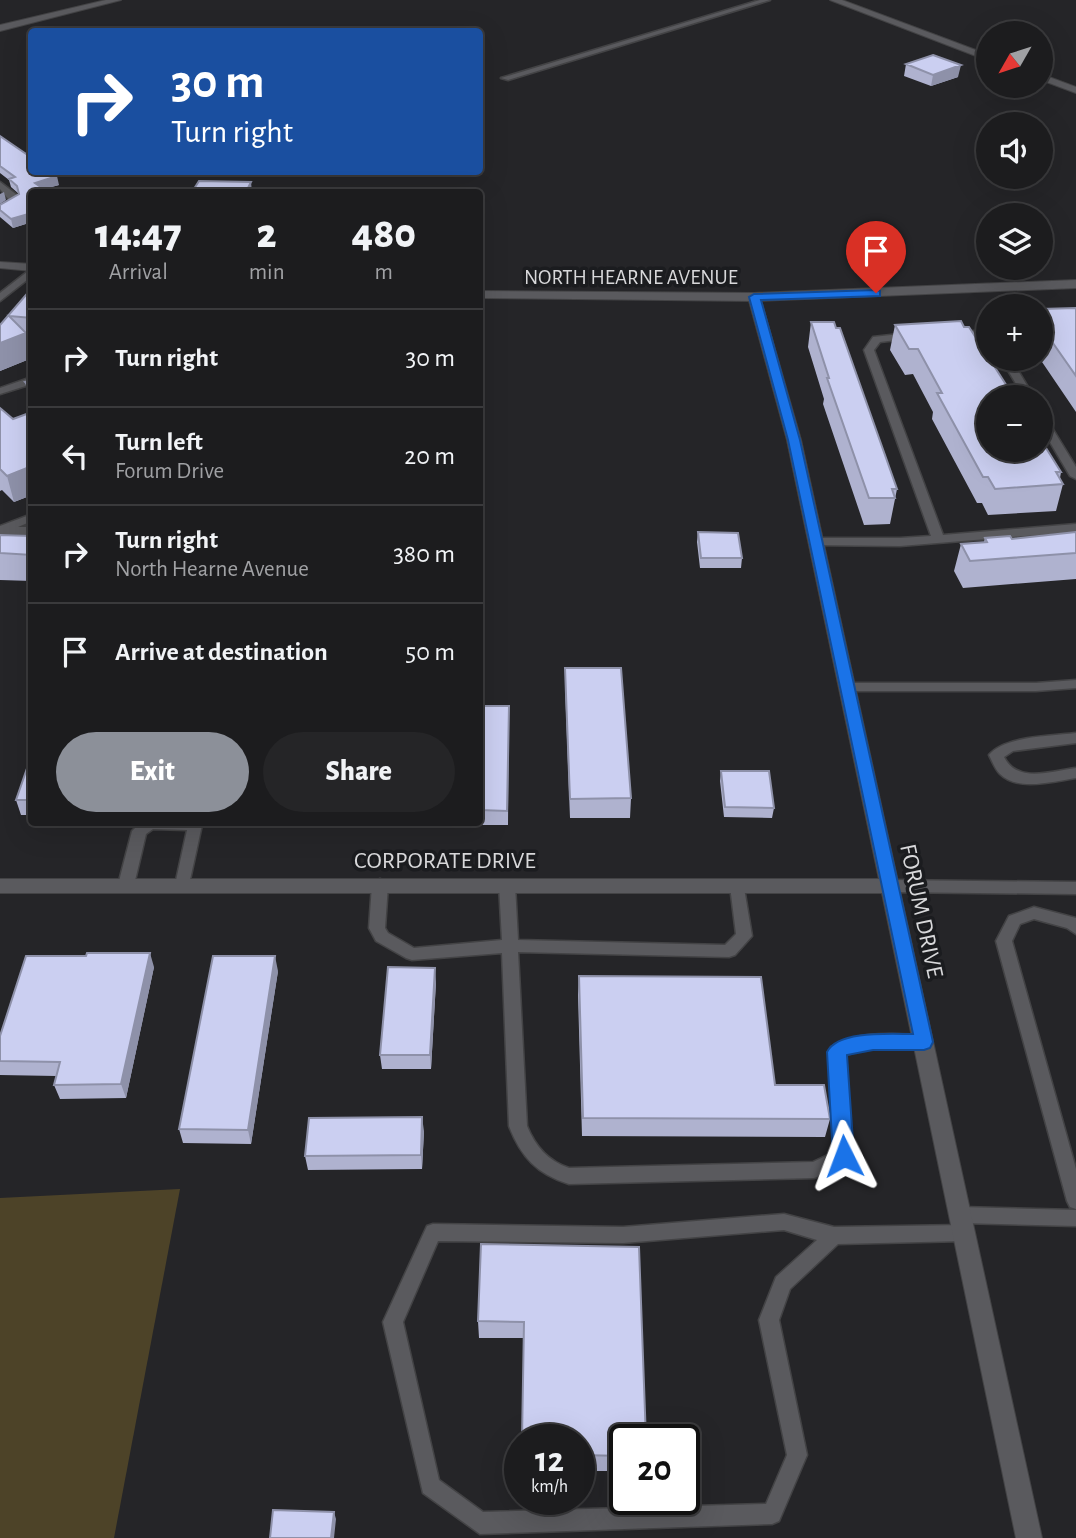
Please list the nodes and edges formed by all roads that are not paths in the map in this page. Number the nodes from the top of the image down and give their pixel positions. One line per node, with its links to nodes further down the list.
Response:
1 (117, 0): 6 (street)
2 (740, 0): 5 (lane)
3 (767, 0): 8 (lane)
4 (834, 0): 7 (street)
5 (720, 6)
6 (0, 28)
7 (976, 53)
8 (505, 78)
9 (1054, 82): 10 (street)
10 (1076, 90)
11 (0, 185): 12 (lane)
12 (0, 209)
13 (0, 265): 14 (street)
14 (28, 268)
15 (28, 273): 19 (lane)
16 (1076, 284): 18 (street, NORTH HEARNE AVENUE)
17 (483, 295): 18 (street, NORTH HEARNE AVENUE)
18 (754, 297): 32 (street, FORUM DRIVE)
19 (0, 298)
20 (940, 334): 22 (lane)
21 (916, 335): 31 (lane)
22 (976, 335)
23 (28, 381): 24 (lane)
24 (0, 391)
25 (1053, 438): 26 (lane)
26 (1076, 476)
27 (28, 519): 29 (lane)
28 (1076, 528): 31 (lane)
29 (0, 530): 30 (lane)
30 (28, 531)
31 (938, 538): 32 (lane)
32 (817, 542): 34 (street, FORUM DRIVE)
33 (1076, 684): 34 (lane)
34 (848, 687): 45 (street, FORUM DRIVE)
35 (1076, 738): 36 (lane)
36 (1076, 773)
37 (147, 826): 39 (lane)
38 (196, 826): 40 (lane)
39 (126, 885): 40 (street, CORPORATE DRIVE); 43 (street, CORPORATE DRIVE)
40 (183, 885): 41 (street, CORPORATE DRIVE)
41 (380, 885): 42 (street, CORPORATE DRIVE); 48 (lane)
42 (507, 885): 44 (street, CORPORATE DRIVE); 48 (lane)
43 (0, 886)
44 (738, 886): 45 (street, CORPORATE DRIVE); 48 (lane)
45 (890, 886): 46 (lane); 49 (street, FORUM DRIVE)
46 (1076, 888)
47 (1076, 928): 50 (lane)
48 (510, 946): 49 (lane)
49 (924, 1042): 52 (street, FORUM DRIVE)
50 (1076, 1201)
51 (1076, 1218): 52 (lane)
52 (962, 1224): 53 (lane); 54 (street, FORUM DRIVE)
53 (834, 1236): 53 (lane)
54 (1029, 1538)

